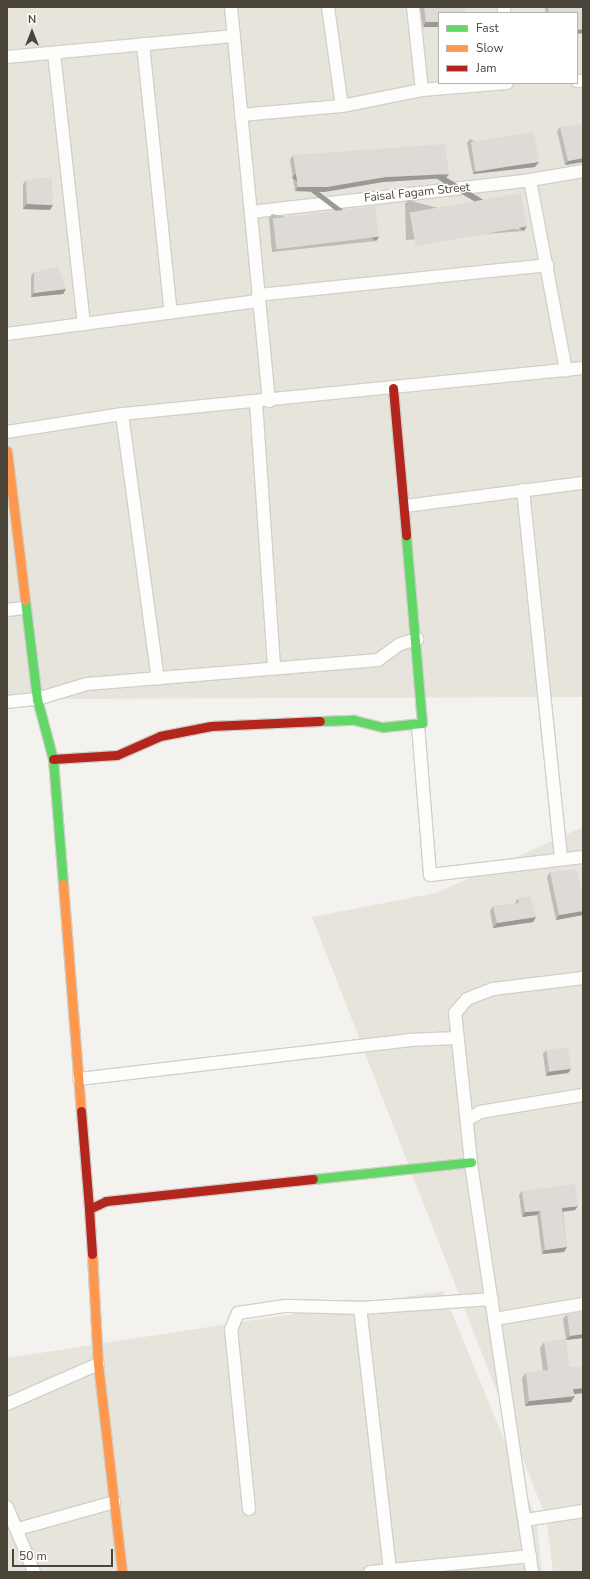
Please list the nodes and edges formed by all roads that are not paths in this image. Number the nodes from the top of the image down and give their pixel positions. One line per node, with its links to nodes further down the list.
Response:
1 (231, 7): 4 (street)
2 (328, 7): 10 (street)
3 (413, 7): 9 (street)
4 (234, 36): 5 (street); 11 (street)
5 (143, 44): 6 (street); 17 (street)
6 (54, 53): 7 (street); 18 (street)
7 (7, 57)
8 (496, 84): 9 (street)
9 (422, 90): 10 (street)
10 (342, 106): 11 (street)
11 (241, 115): 14 (street)
12 (583, 171): 13 (street, Faisal Fagam Street)
13 (530, 180): 14 (street, Faisal Fagam Street); 15 (street)
14 (251, 212): 16 (street)
15 (547, 265): 16 (street); 21 (street)
16 (258, 298): 17 (street); 23 (street)
17 (171, 313): 18 (street)
18 (84, 324): 19 (street)
19 (7, 334)
20 (583, 368): 21 (street)
21 (566, 370): 22 (street)
22 (393, 388): 23 (street); 30 (street)
23 (269, 401): 24 (street)
24 (256, 402): 25 (street); 35 (street)
25 (122, 414): 26 (street); 36 (street)
26 (7, 432)
27 (7, 451): 31 (street)
28 (583, 483): 29 (street)
29 (523, 490): 30 (street); 42 (street)
30 (405, 506): 34 (street)
31 (11, 519): 32 (street)
32 (24, 608): 33 (street); 37 (street)
33 (7, 610)
34 (417, 639): 35 (street); 39 (street)
35 (274, 667): 36 (street)
36 (158, 679): 37 (street)
37 (37, 699): 38 (street); 40 (street)
38 (7, 702)
39 (418, 725): 40 (street); 42 (street)
40 (53, 760): 45 (street)
41 (583, 857): 42 (street)
42 (561, 860)
43 (583, 978): 44 (street)
44 (457, 1038): 45 (street); 47 (street)
45 (78, 1079): 49 (street)
46 (583, 1095): 47 (street)
47 (469, 1120): 48 (street)
48 (471, 1162): 49 (street); 50 (street)
49 (89, 1209): 54 (street)
50 (492, 1299): 52 (street); 53 (street)
51 (583, 1304): 53 (street)
52 (360, 1308): 58 (street); 63 (street)
53 (495, 1319): 60 (street)
54 (98, 1364): 55 (street); 56 (street)
55 (7, 1404)
56 (114, 1502): 61 (street); 65 (street)
57 (7, 1506): 61 (street)
58 (249, 1509)
59 (583, 1511): 60 (street)
60 (526, 1520): 62 (street)
61 (18, 1529): 64 (street)
62 (530, 1556): 63 (street); 67 (street)
63 (390, 1570): 66 (street)
64 (34, 1572)
65 (122, 1572)
66 (370, 1572)
67 (532, 1572)

